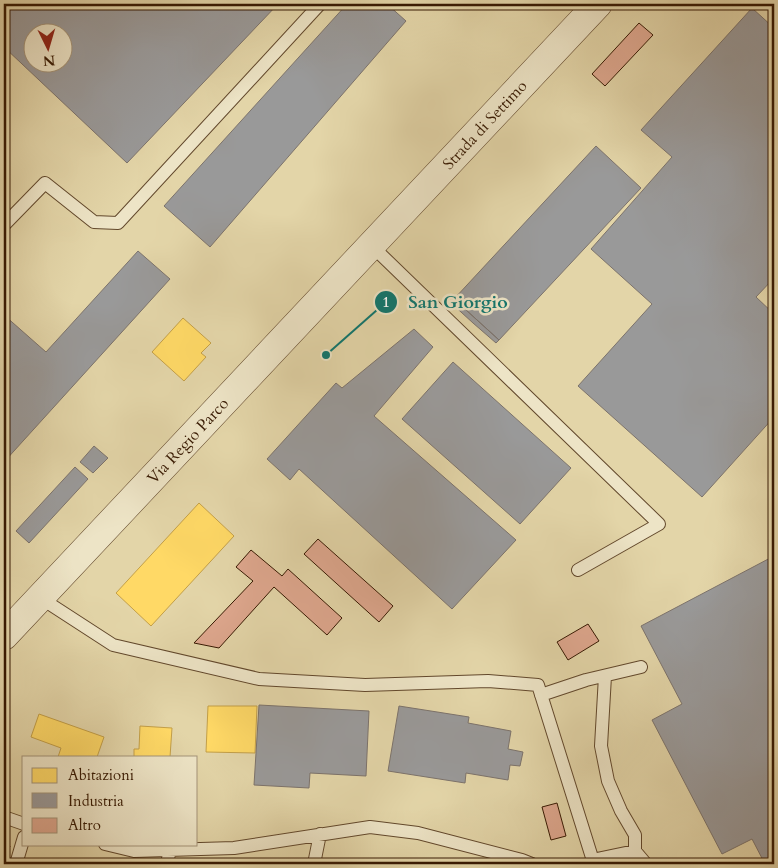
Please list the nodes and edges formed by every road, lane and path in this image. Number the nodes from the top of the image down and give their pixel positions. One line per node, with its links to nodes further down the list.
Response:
1 (320, 4): 3 (lane)
2 (598, 4): 4 (street, Strada di Settimo)
3 (4, 225)
4 (372, 246): 5 (lane); 6 (street, Via Regio Parco)
5 (578, 570)
6 (39, 597): 7 (street, Via Regio Parco); 10 (lane)
7 (4, 636)
8 (641, 667): 9 (lane)
9 (605, 676): 10 (lane); 17 (lane)
10 (541, 695): 18 (lane)
11 (4, 817): 12 (lane)
12 (22, 823)
13 (320, 834): 16 (lane); 21 (lane); 22 (lane)
14 (22, 844): 19 (lane)
15 (113, 846): 16 (lane)
16 (170, 849): 20 (lane)
17 (634, 851): 18 (lane); 23 (lane)
18 (593, 862)
19 (16, 864)
20 (167, 864)
21 (314, 864)
22 (532, 864)
23 (646, 864)

